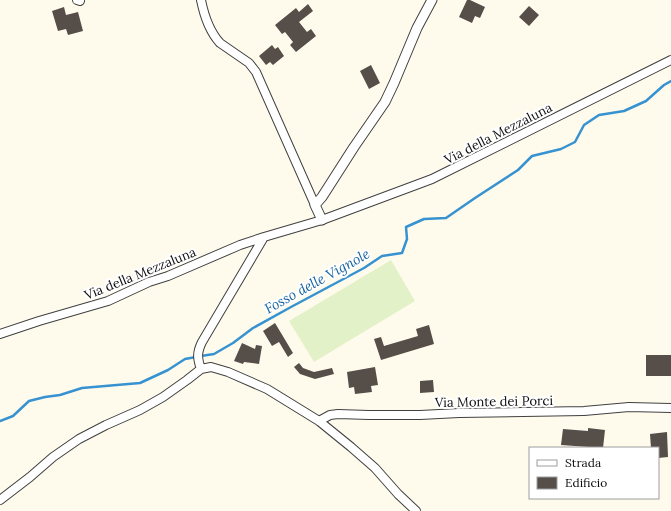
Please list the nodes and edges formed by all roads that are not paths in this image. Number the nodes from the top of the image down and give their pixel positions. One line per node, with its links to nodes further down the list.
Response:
1 (201, 0): 4 (street)
2 (432, 0): 4 (street)
3 (671, 60): 5 (street, Via della Mezzaluna)
4 (315, 205): 5 (street)
5 (322, 220): 6 (street, Via della Mezzaluna)
6 (264, 237): 7 (street, Via della Mezzaluna); 8 (street)
7 (0, 334)
8 (200, 369): 10 (street); 11 (street)
9 (671, 408): 10 (street, Via Monte dei Porci)
10 (319, 421): 12 (street)
11 (0, 500)
12 (416, 511)

